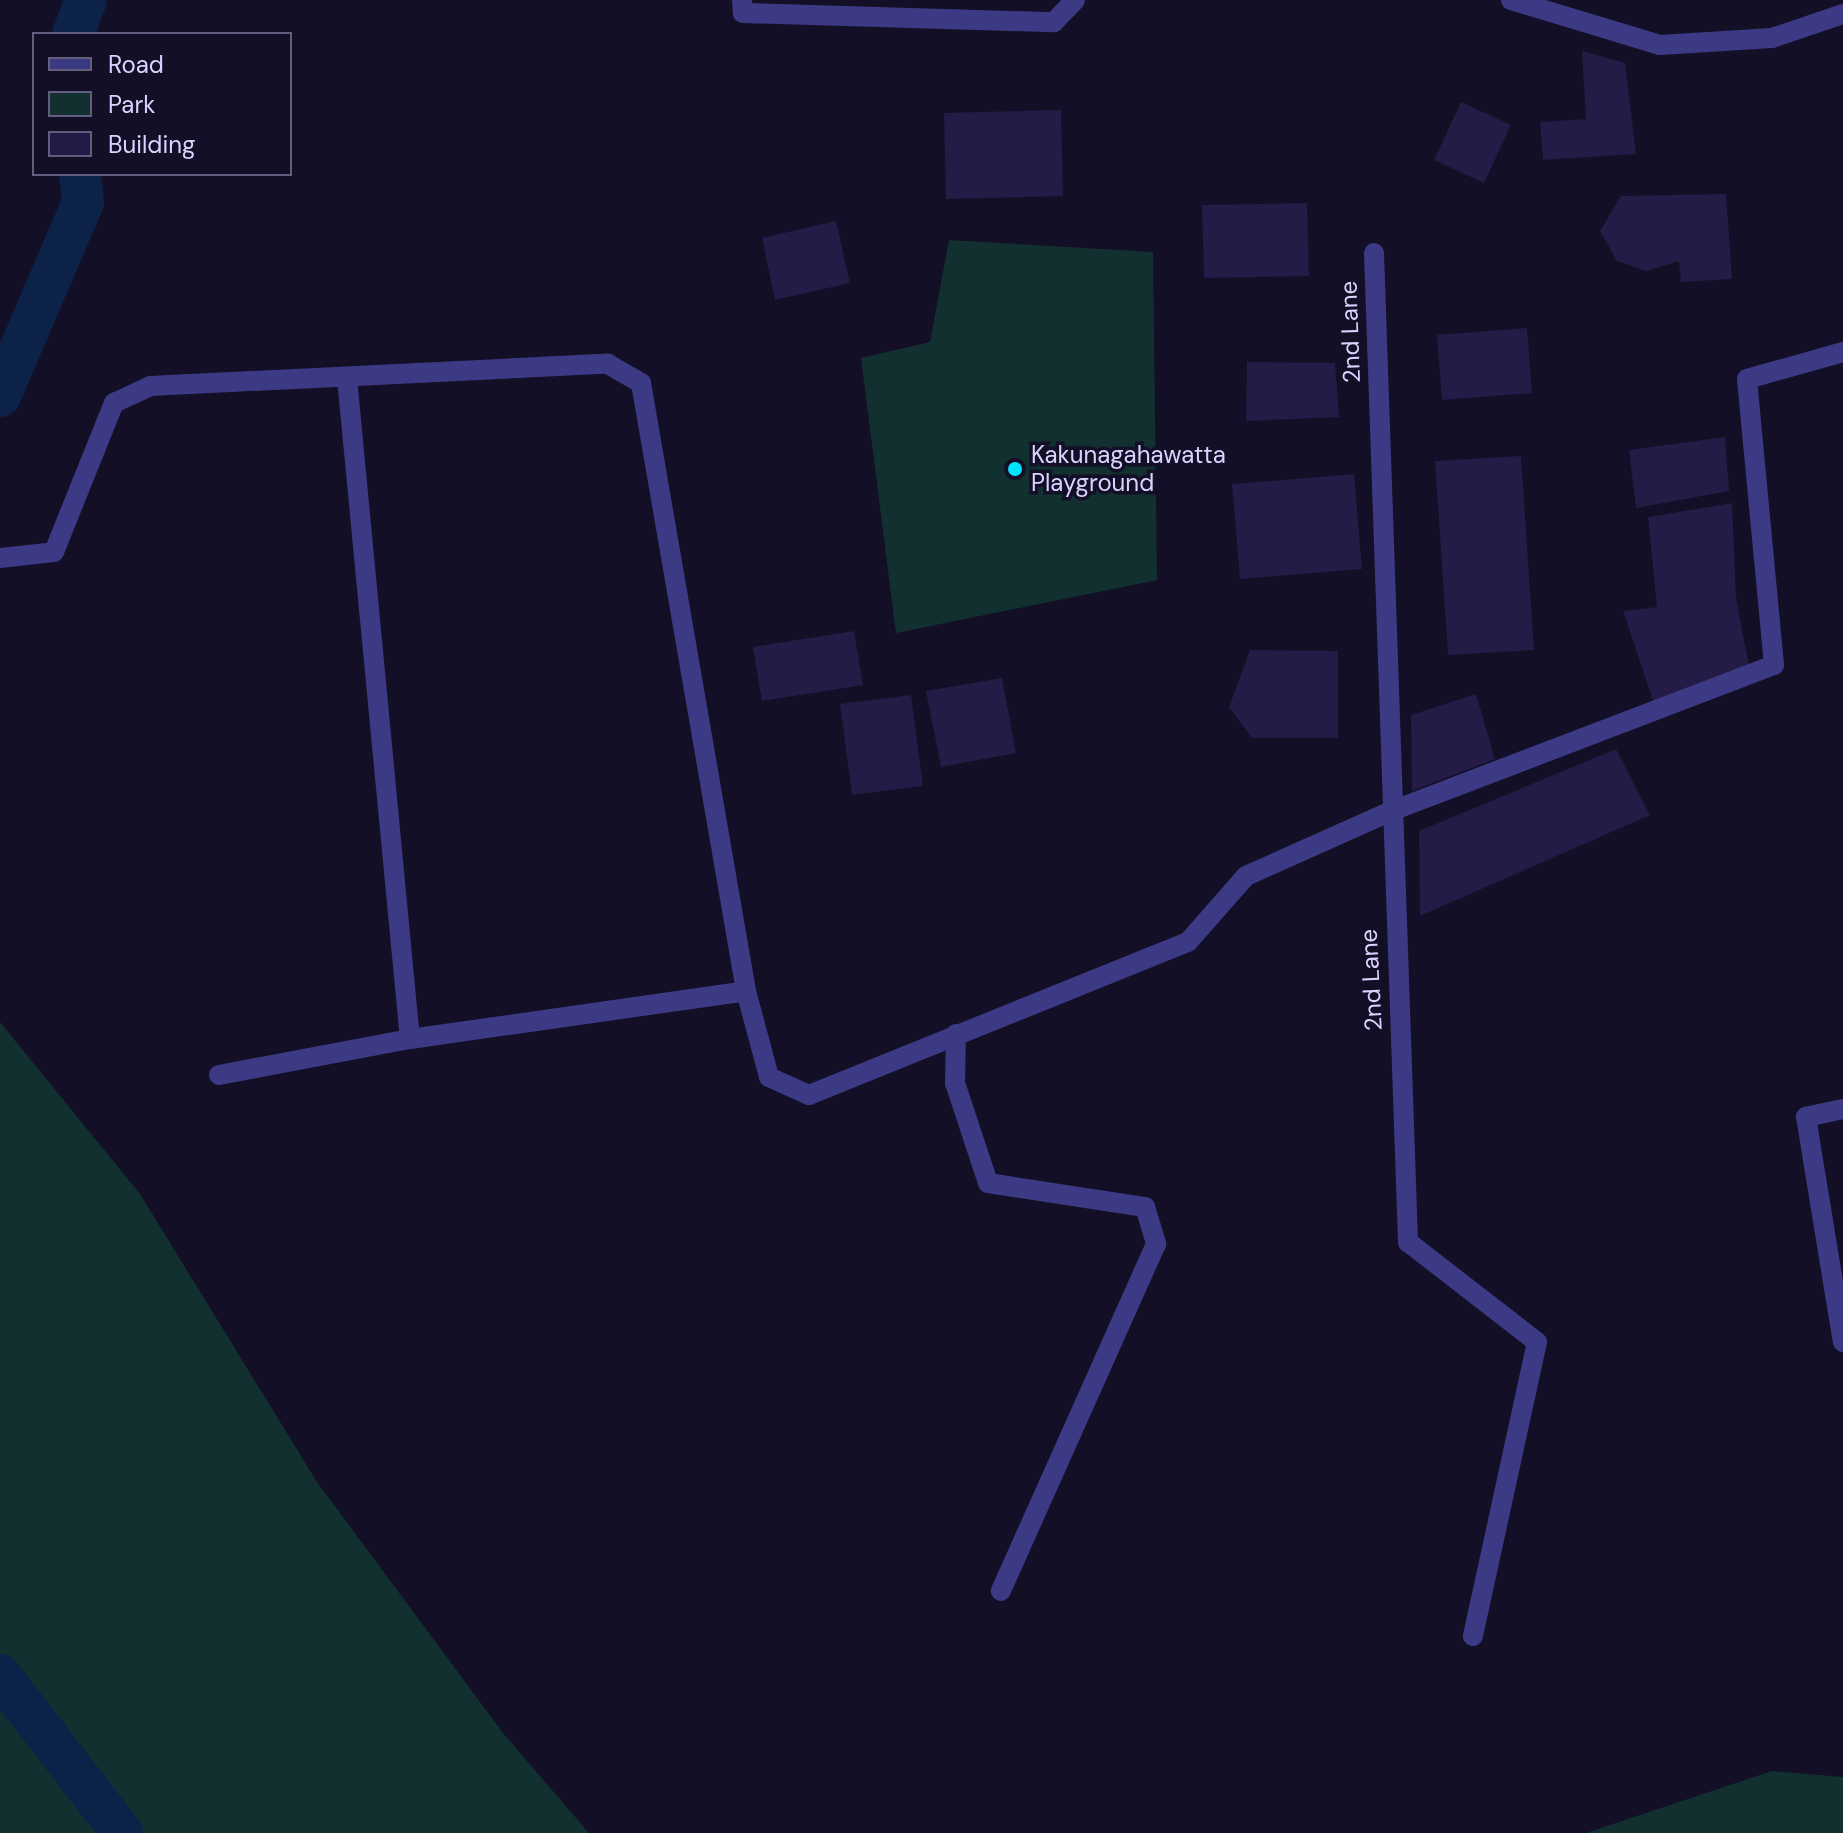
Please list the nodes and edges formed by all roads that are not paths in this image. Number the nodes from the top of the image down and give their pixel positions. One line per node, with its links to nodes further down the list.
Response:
1 (742, 0): 2 (street)
2 (1075, 0)
3 (1511, 0): 4 (street)
4 (1843, 14)
5 (1374, 253): 9 (street, 2nd Lane)
6 (1843, 352): 9 (street)
7 (347, 378): 8 (street); 10 (street); 12 (street)
8 (0, 558)
9 (1389, 812): 11 (street); 17 (street, 2nd Lane)
10 (746, 991): 11 (street); 12 (street)
11 (956, 1034): 16 (street)
12 (410, 1039): 13 (street)
13 (219, 1075)
14 (1843, 1109): 15 (street)
15 (1843, 1342)
16 (1001, 1591)
17 (1473, 1636)

